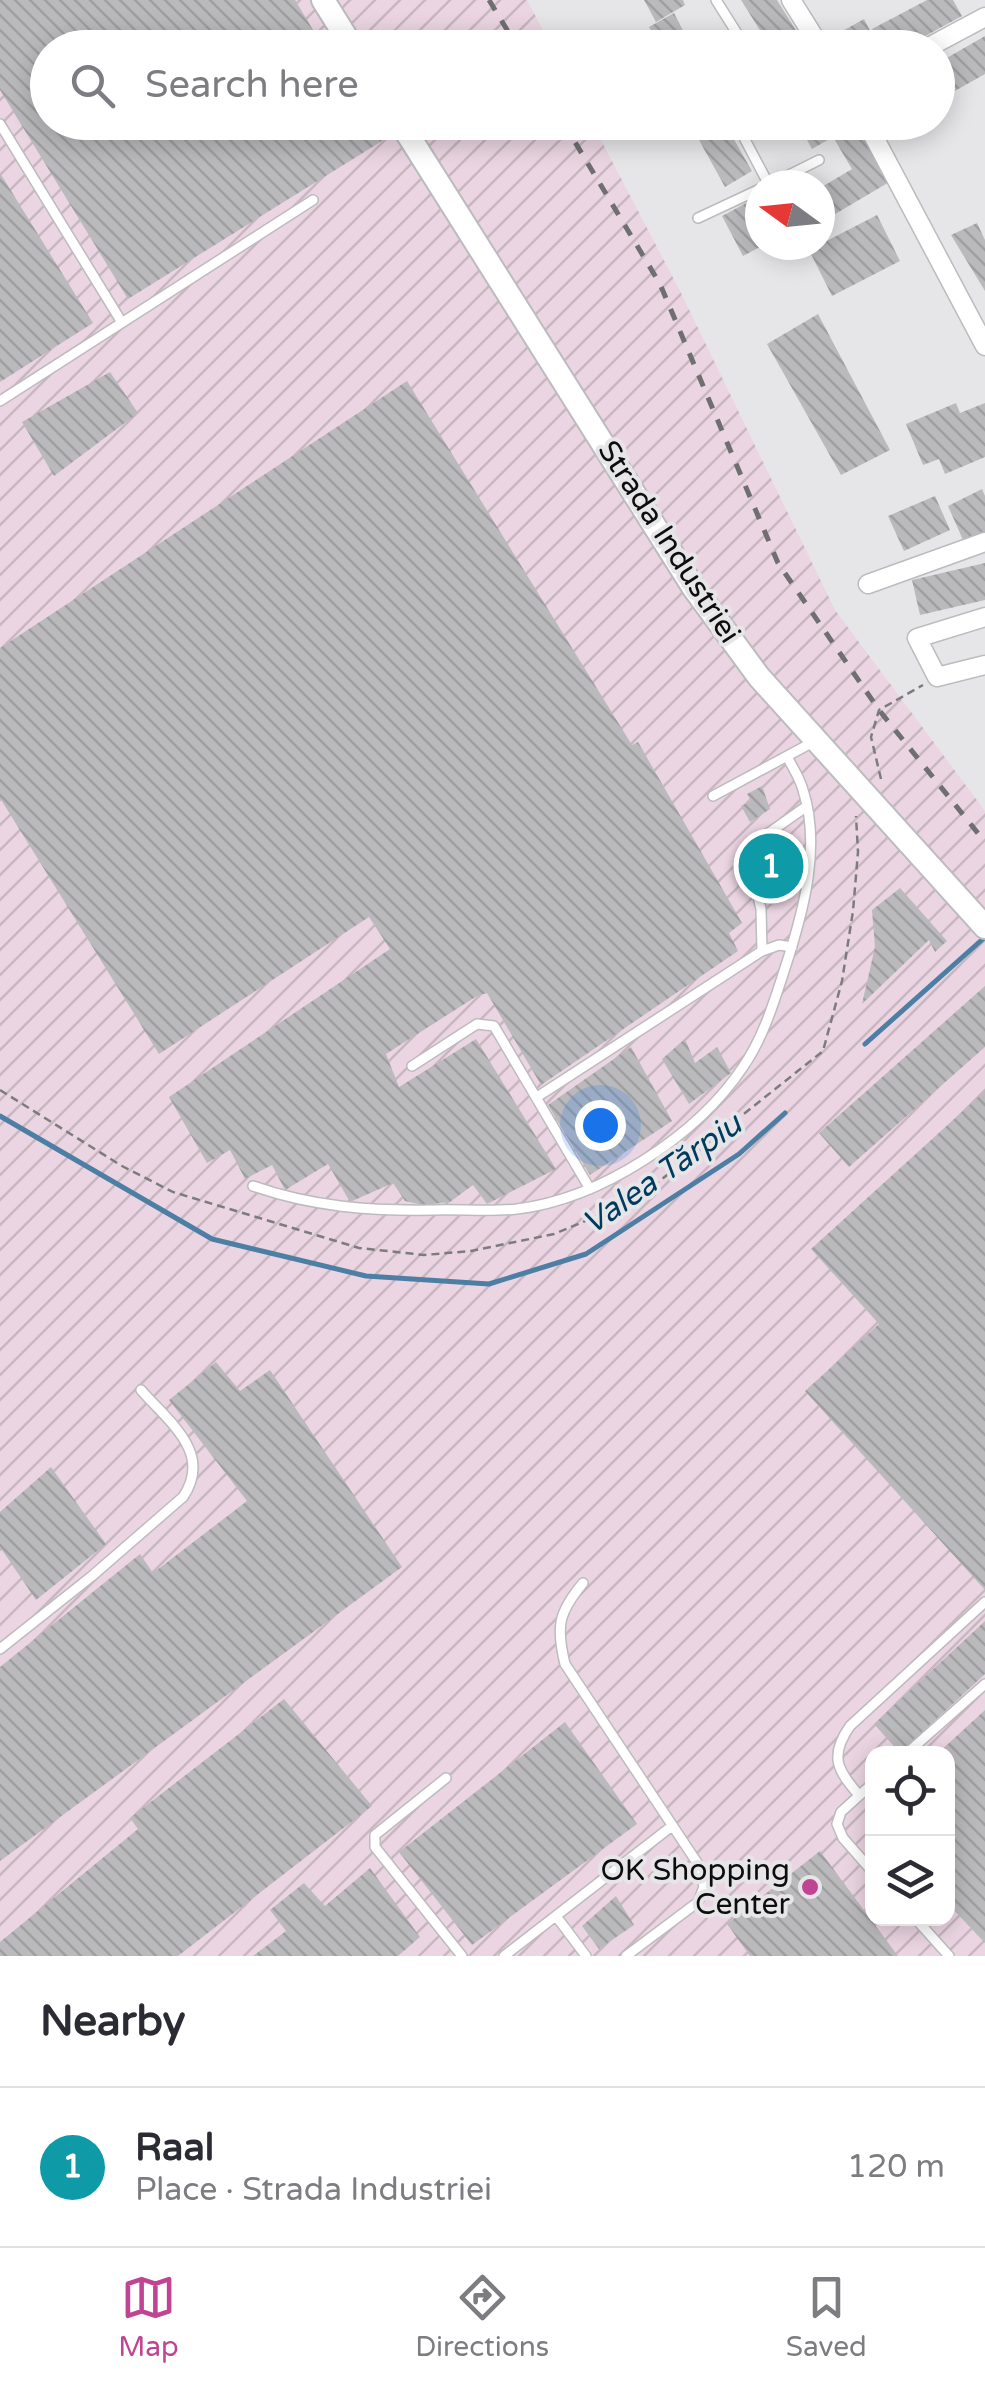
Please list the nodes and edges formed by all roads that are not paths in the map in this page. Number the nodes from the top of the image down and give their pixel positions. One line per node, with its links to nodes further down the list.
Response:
1 (323, 0): 5 (street)
2 (716, 0): 6 (lane)
3 (791, 0): 7 (street)
4 (985, 16): 8 (street)
5 (342, 30)
6 (735, 30)
7 (810, 30)
8 (955, 32)
9 (0, 124): 19 (lane)
10 (411, 140): 26 (street, Strada Industriei)
11 (745, 140): 14 (lane)
12 (876, 140): 20 (street)
13 (819, 160): 15 (lane)
14 (761, 170)
15 (799, 170)
16 (745, 196): 18 (lane)
17 (313, 200): 19 (lane)
18 (698, 218)
19 (121, 321): 21 (lane)
20 (985, 346)
21 (0, 401)
22 (985, 542): 23 (street)
23 (868, 584)
24 (985, 617): 25 (street)
25 (985, 665)
26 (817, 740): 27 (lane); 30 (street, Strada Industriei)
27 (787, 756): 28 (lane); 29 (lane)
28 (713, 796)
29 (806, 806): 31 (lane); 32 (lane)
30 (978, 919)
31 (792, 947): 32 (lane); 36 (lane)
32 (762, 951): 34 (lane)
33 (412, 1066): 34 (lane)
34 (537, 1097): 36 (lane)
35 (253, 1186): 36 (lane)
36 (590, 1188)
37 (141, 1390): 40 (lane)
38 (583, 1583): 46 (lane)
39 (985, 1602): 45 (lane)
40 (0, 1649)
41 (985, 1684): 42 (lane)
42 (915, 1746)
43 (446, 1778): 50 (lane)
44 (865, 1790): 45 (lane)
45 (859, 1796): 47 (lane)
46 (672, 1826): 48 (lane); 53 (lane)
47 (865, 1863)
48 (556, 1916): 51 (lane); 52 (lane)
49 (923, 1926): 54 (lane)
50 (462, 1956)
51 (504, 1956)
52 (586, 1956)
53 (626, 1956)
54 (949, 1956)

